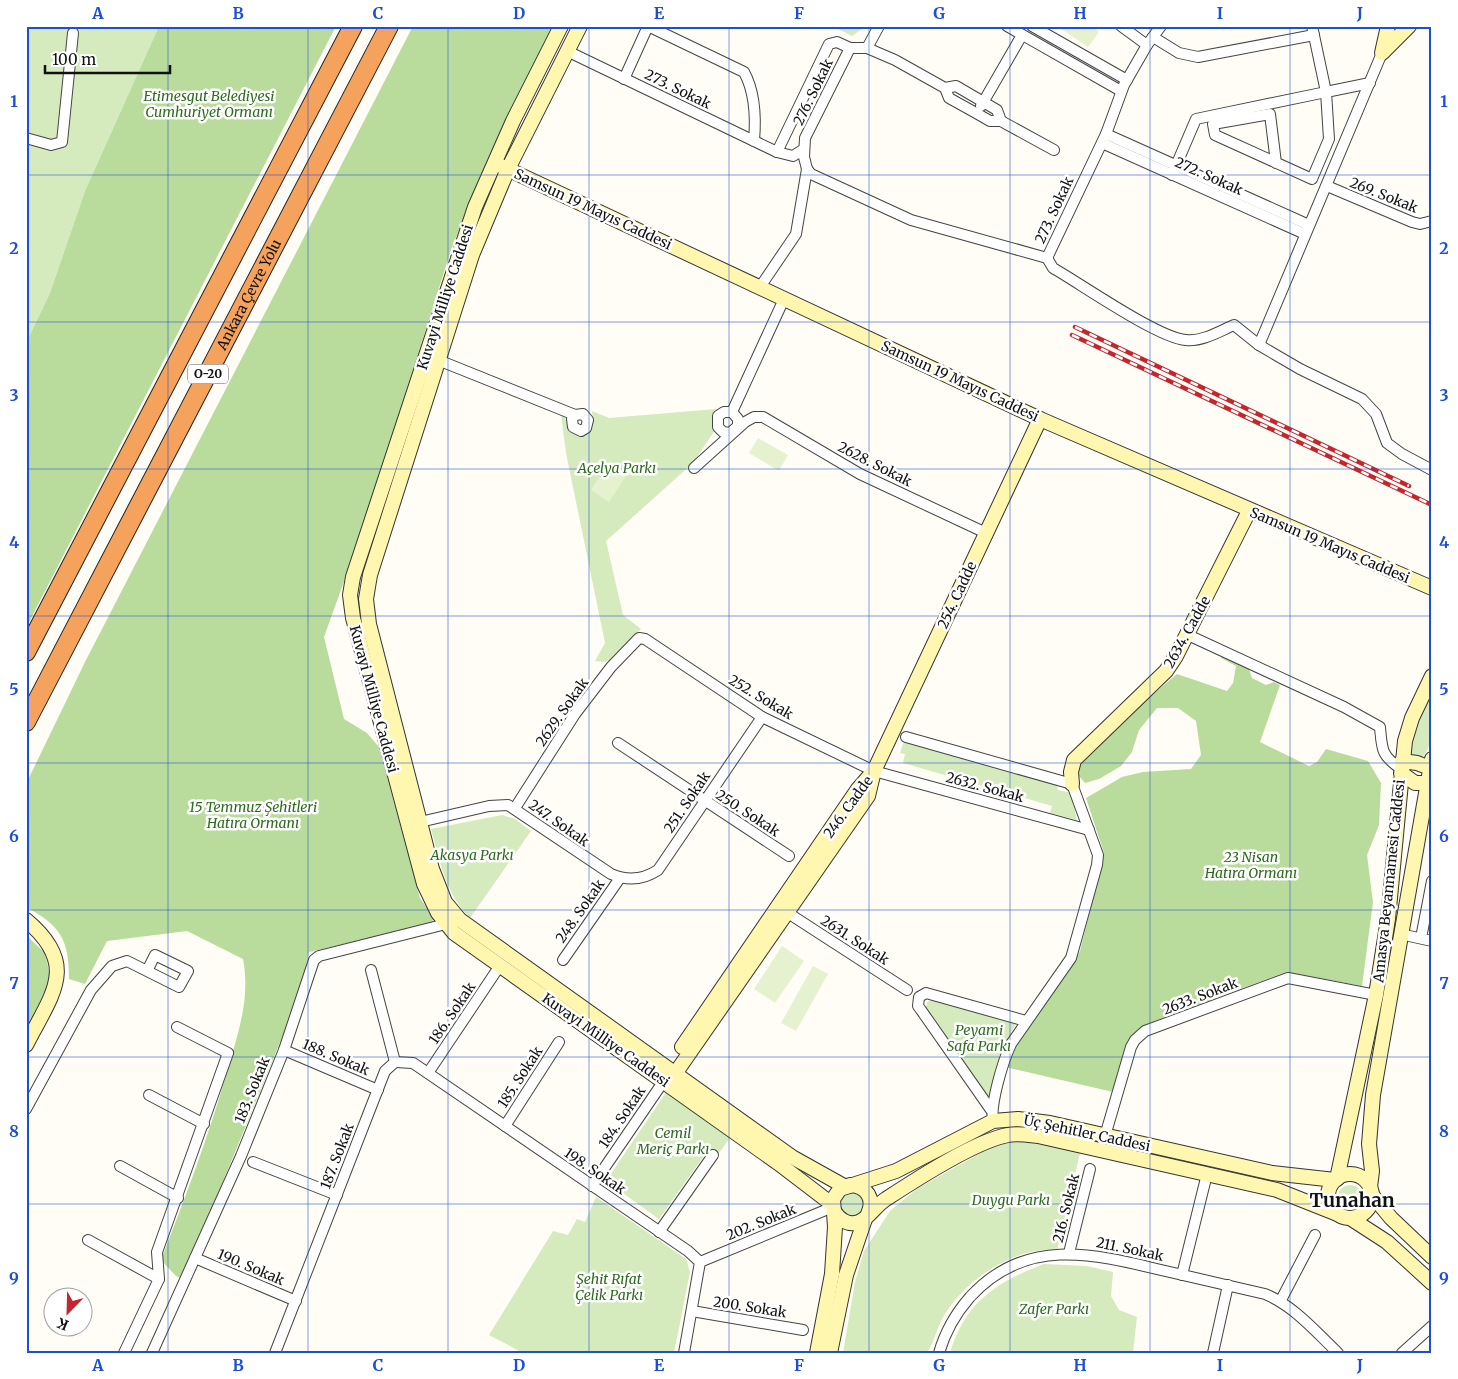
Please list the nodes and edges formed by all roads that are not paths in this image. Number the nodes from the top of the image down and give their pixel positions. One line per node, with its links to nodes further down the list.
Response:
1 (353, 26): 60 (highway, O-20)
2 (389, 26): 64 (highway, Ankara Çevre Yolu / O-20)
3 (561, 26): 36 (main road, Kuvayi Milliye Caddesi)
4 (580, 26): 19 (main road, Kuvayi Milliye Caddesi)
5 (648, 26): 21 (street); 32 (street)
6 (879, 26): 18 (street)
7 (1007, 26): 15 (street)
8 (1032, 26): 22 (street)
9 (1120, 26): 16 (street)
10 (1161, 26): 16 (street, 273. Sokak)
11 (1388, 26): 20 (main road)
12 (1409, 26): 20 (main road)
13 (1313, 31): 16 (street); 26 (street)
14 (74, 33): 30 (street)
15 (1022, 35): 25 (street); 27 (street)
16 (1150, 41): 22 (street, 273. Sokak)
17 (850, 48): 18 (street, 276. Sokak); 33 (street, 276. Sokak); 35 (street, 276. Sokak)
18 (867, 48): 24 (street)
19 (567, 51): 21 (street, 273. Sokak); 38 (main road, Kuvayi Milliye Caddesi)
20 (1382, 53): 23 (street)
21 (624, 78): 32 (street, 273. Sokak)
22 (1127, 80): 25 (street, 273. Sokak)
23 (1370, 83): 26 (street); 41 (street)
24 (946, 88): 27 (street); 28 (street)
25 (1122, 91): 31 (street, 273. Sokak)
26 (1326, 92): 37 (street); 40 (street)
27 (983, 102): 28 (street); 29 (street)
28 (976, 113): 29 (street)
29 (1001, 121): 34 (street)
30 (26, 138)
31 (1104, 139): 40 (street, 272. Sokak); 44 (street, 273. Sokak)
32 (754, 141): 35 (street, 273. Sokak)
33 (804, 149): 35 (street, 273. Sokak); 39 (street, 276. Sokak)
34 (1054, 150)
35 (777, 152)
36 (493, 162): 38 (main road, Samsun 19 Mayıs Caddesi); 62 (main road, Kuvayi Milliye Caddesi)
37 (1276, 163): 37 (street)
38 (508, 169): 45 (main road, Samsun 19 Mayıs Caddesi); 48 (main road, Kuvayi Milliye Caddesi)
39 (807, 170): 44 (street, 273. Sokak); 45 (street, 276. Sokak)
40 (1174, 170): 43 (street, 272. Sokak)
41 (1327, 186): 42 (street, 269. Sokak); 43 (street)
42 (1432, 221)
43 (1307, 230): 47 (street)
44 (1047, 258): 47 (street)
45 (760, 288): 46 (main road, Samsun 19 Mayıs Caddesi)
46 (784, 298): 49 (street); 51 (main road, Samsun 19 Mayıs Caddesi)
47 (1259, 345): 54 (street)
48 (438, 360): 50 (street); 62 (main road, Kuvayi Milliye Caddesi)
49 (732, 412): 52 (street); 52 (street)
50 (575, 415)
51 (1040, 419): 55 (main road, Samsun 19 Mayıs Caddesi); 56 (main road, 254. Cadde)
52 (734, 432): 53 (street); 56 (street, 2628. Sokak)
53 (694, 468)
54 (1432, 470)
55 (1249, 511): 57 (main road, Samsun 19 Mayıs Caddesi); 58 (main road, 2634. Cadde)
56 (986, 533): 68 (main road, 254. Cadde)
57 (1432, 588)
58 (1188, 635): 67 (street); 70 (main road, 2634. Cadde)
59 (639, 638): 63 (street, 252. Sokak); 72 (street, 2629. Sokak)
60 (26, 652)
61 (1432, 676): 67 (main road, Amasya Beyannamesi Caddesi)
62 (383, 704): 73 (main road, Kuvayi Milliye Caddesi); 80 (main road, Kuvayi Milliye Caddesi)
63 (762, 717): 68 (street, 252. Sokak); 71 (street, 251. Sokak)
64 (26, 722)
65 (906, 736): 70 (street)
66 (618, 743): 71 (street, 250. Sokak)
67 (1402, 768): 69 (main road); 69 (main road); 89 (main road, Amasya Beyannamesi Caddesi)
68 (874, 771): 74 (street, 2632. Sokak); 78 (main road, 246. Cadde); 97 (main road, 246. Cadde)
69 (1430, 771): 81 (main road, Amasya Beyannamesi Caddesi)
70 (1072, 784): 74 (street)
71 (705, 801): 75 (street, 250. Sokak); 76 (street, 251. Sokak)
72 (515, 808): 73 (street, 247. Sokak); 76 (street, 247. Sokak)
73 (420, 822): 97 (main road, Kuvayi Milliye Caddesi)
74 (1089, 830): 90 (street)
75 (789, 856)
76 (620, 878): 84 (street, 248. Sokak)
77 (1432, 881): 82 (street)
78 (788, 913): 88 (street, 2631. Sokak); 97 (main road, 246. Cadde)
79 (26, 920): 93 (main road)
80 (446, 924): 85 (main road, Kuvayi Milliye Caddesi); 94 (street, 183. Sokak)
81 (1400, 934): 82 (street); 113 (main road, Amasya Beyannamesi Caddesi)
82 (1421, 938): 83 (street)
83 (1432, 940)
84 (563, 960)
85 (499, 967): 96 (street, 186. Sokak); 97 (main road, Kuvayi Milliye Caddesi)
86 (371, 970): 95 (street)
87 (147, 971): 100 (street)
88 (907, 990)
89 (1376, 995): 104 (street, 2633. Sokak); 110 (main road, Amasya Beyannamesi Caddesi)
90 (1026, 1021): 101 (street); 101 (street)
91 (177, 1027): 102 (street)
92 (559, 1042): 103 (street, 185. Sokak)
93 (26, 1045)
94 (284, 1050): 98 (street, 188. Sokak); 125 (street, 183. Sokak)
95 (395, 1062): 96 (street, 198. Sokak); 98 (street, 187. Sokak)
96 (428, 1074): 103 (street, 198. Sokak)
97 (666, 1078): 111 (street, 184. Sokak); 112 (main road, Kuvayi Milliye Caddesi); 116 (main road, Kuvayi Milliye Caddesi)
98 (378, 1090): 114 (street, 187. Sokak)
99 (149, 1095): 102 (street)
100 (26, 1109)
101 (992, 1115): 104 (main road, Üç Şehitler Caddesi); 112 (main road, Üç Şehitler Caddesi)
102 (204, 1124): 115 (street)
103 (505, 1126): 111 (street, 198. Sokak)
104 (1105, 1136): 110 (main road, Üç Şehitler Caddesi)
105 (713, 1155): 120 (street)
106 (253, 1162): 114 (street)
107 (120, 1166): 115 (street)
108 (1090, 1169): 123 (street, 216. Sokak)
109 (1206, 1174): 117 (main road, Üç Şehitler Caddesi); 118 (main road, Üç Şehitler Caddesi); 127 (street)
110 (1336, 1179): 113 (main road); 117 (main road)
111 (592, 1186): 120 (street, 198. Sokak)
112 (847, 1186): 116 (main road); 118 (main road)
113 (1371, 1191): 119 (main road); 124 (main road)
114 (337, 1195): 132 (street, 187. Sokak)
115 (178, 1198): 128 (street)
116 (833, 1208): 118 (main road); 126 (street, 202. Sokak); 140 (main road)
117 (1336, 1213): 119 (main road)
118 (866, 1216): 141 (main road)
119 (1350, 1218): 129 (main road)
120 (659, 1232): 126 (street, 198. Sokak)
121 (1314, 1235): 131 (street)
122 (88, 1240): 128 (street)
123 (1069, 1253): 127 (street, 211. Sokak); 142 (street, 211. Sokak)
124 (1432, 1257)
125 (195, 1258): 132 (street, 190. Sokak); 137 (street, 183. Sokak)
126 (700, 1262): 133 (street)
127 (1182, 1275): 130 (street, 211. Sokak)
128 (159, 1279): 136 (street)
129 (1432, 1282)
130 (1228, 1285): 131 (street, 211. Sokak); 143 (street)
131 (1281, 1300): 144 (street, 211. Sokak)
132 (296, 1301): 138 (street, 187. Sokak)
133 (692, 1311): 135 (street, 200. Sokak); 139 (street)
134 (1432, 1326): 145 (street)
135 (803, 1330)
136 (124, 1353)
137 (152, 1353)
138 (275, 1353)
139 (684, 1353)
140 (816, 1353)
141 (830, 1353)
142 (939, 1353)
143 (1213, 1353)
144 (1338, 1353)
145 (1402, 1353)

